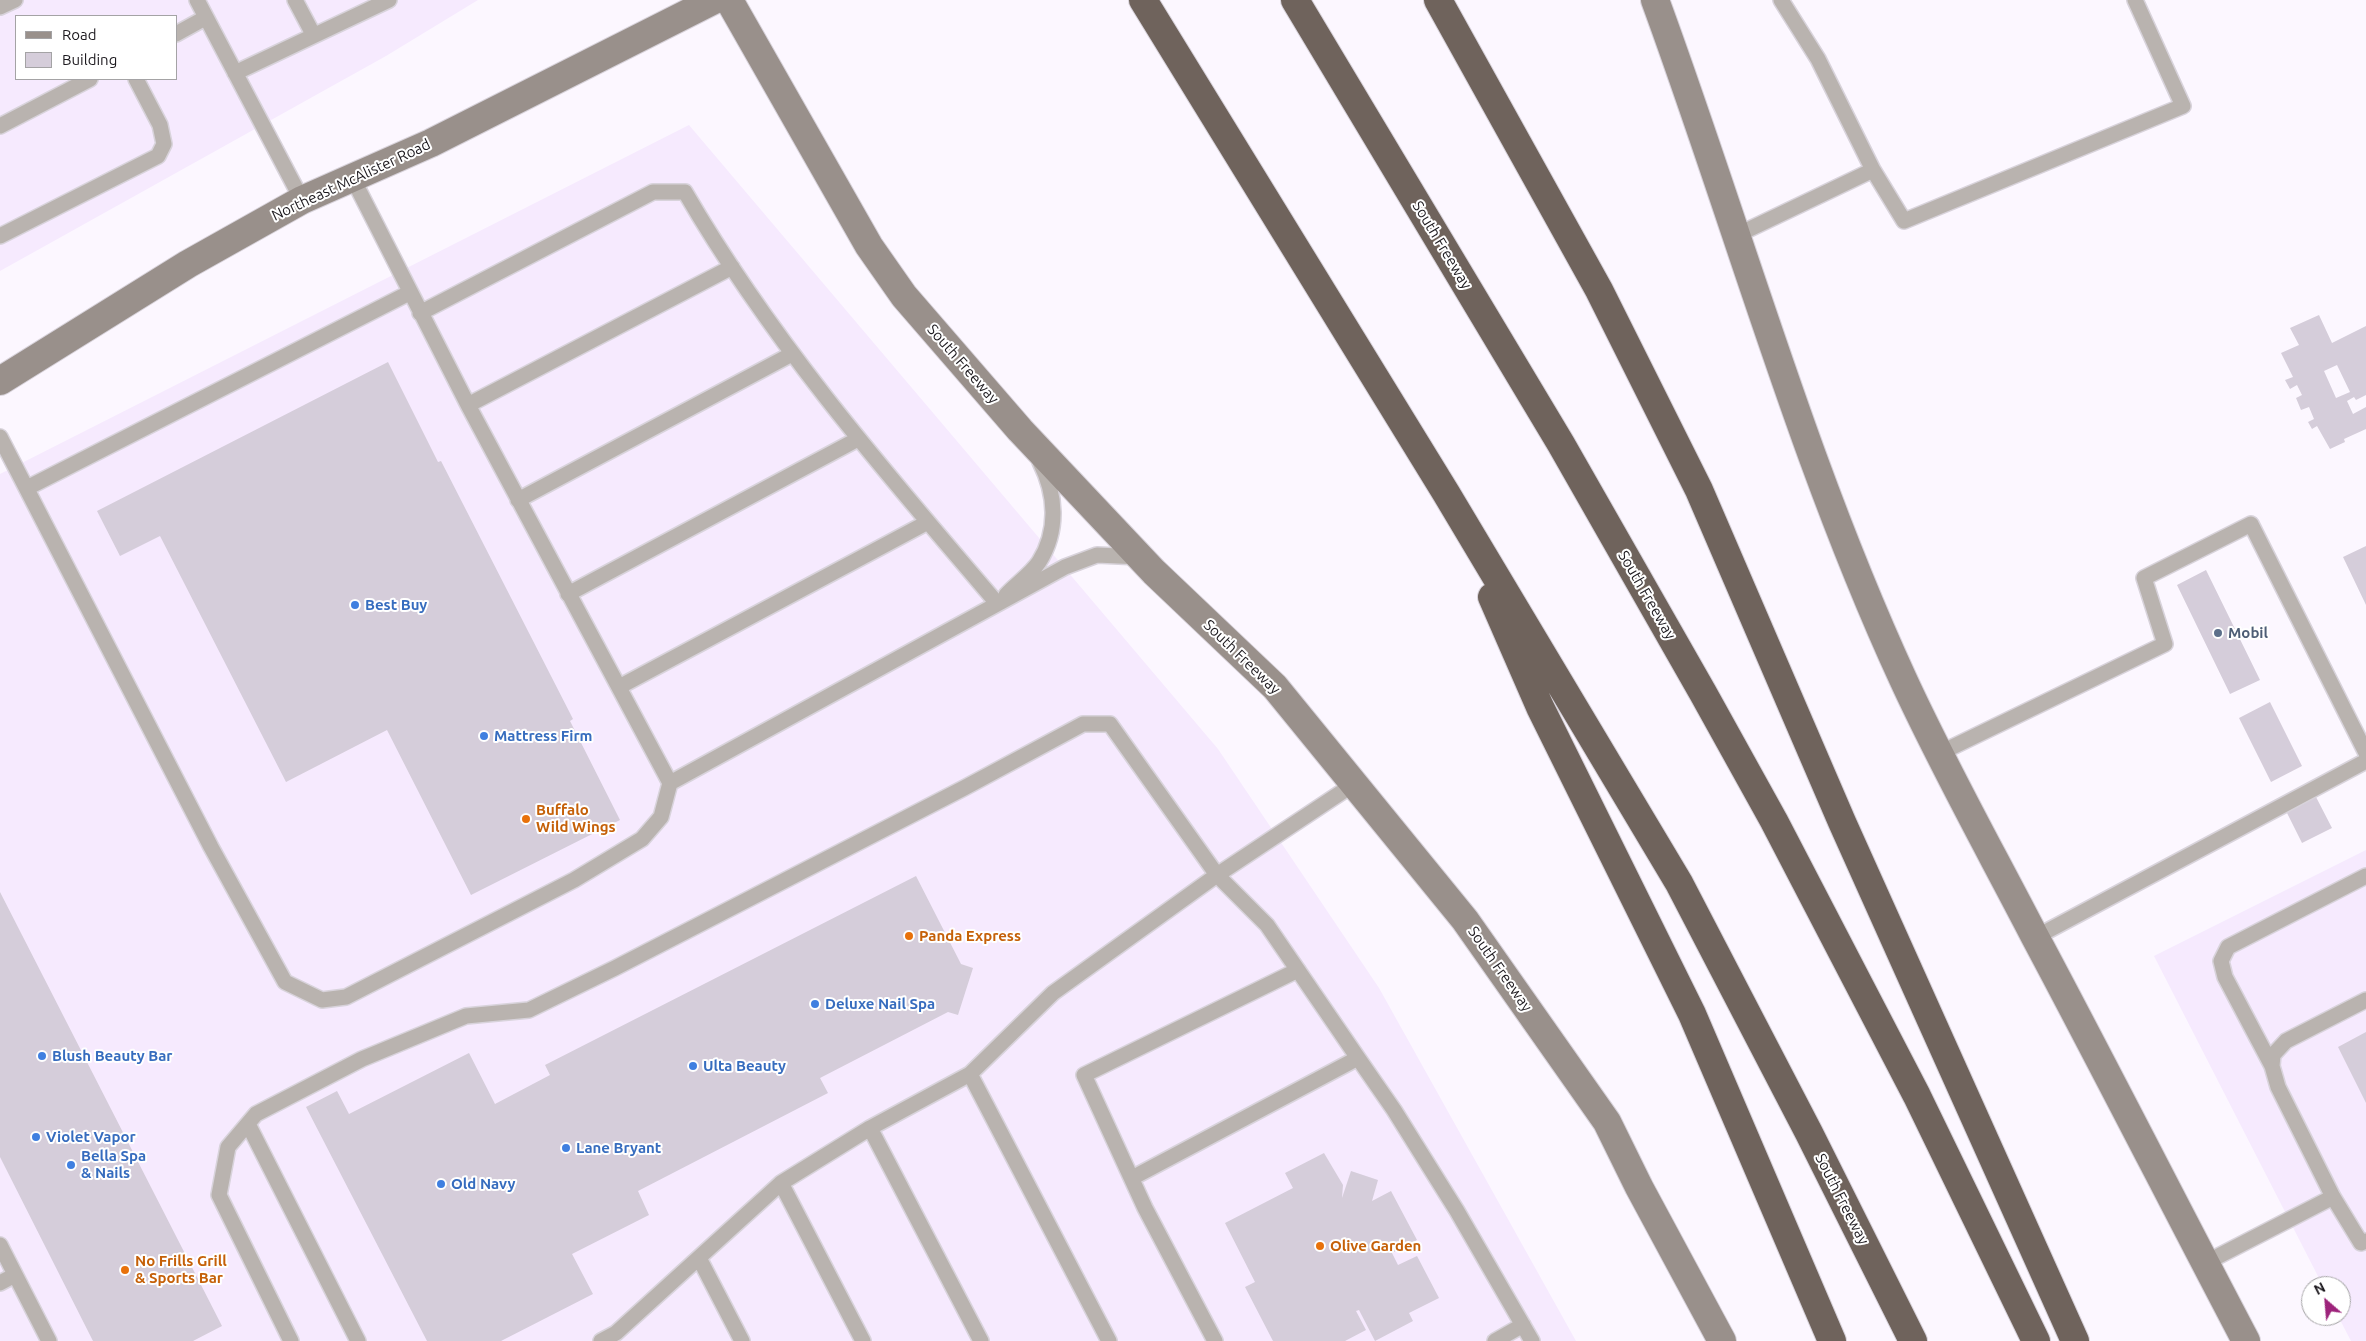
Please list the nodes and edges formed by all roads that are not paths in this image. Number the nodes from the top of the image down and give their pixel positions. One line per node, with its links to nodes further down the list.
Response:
1 (14, 0): 13 (lane)
2 (197, 0): 14 (lane)
3 (295, 0): 16 (lane)
4 (389, 0): 16 (lane)
5 (714, 0): 22 (main road, Northeast McAlister Road)
6 (729, 0): 34 (main road, South Freeway)
7 (1143, 0): 36 (highway, South Freeway)
8 (1295, 0): 83 (highway, South Freeway)
9 (1438, 0): 84 (highway)
10 (1655, 0): 25 (main road)
11 (1781, 0): 21 (lane)
12 (2136, 0): 21 (lane)
13 (0, 7)
14 (206, 18): 15 (lane); 17 (lane)
15 (178, 33)
16 (313, 34): 17 (lane)
17 (234, 73): 23 (lane)
18 (88, 80): 20 (lane)
19 (137, 80): 24 (lane)
20 (0, 126)
21 (1873, 170): 25 (lane)
22 (353, 179): 23 (main road, Northeast McAlister Road); 27 (lane)
23 (302, 200): 30 (main road, Northeast McAlister Road)
24 (0, 236)
25 (1735, 236): 43 (main road)
26 (732, 267): 28 (lane); 29 (lane); 31 (lane)
27 (409, 293): 28 (lane); 35 (lane)
28 (420, 313): 31 (lane)
29 (792, 354): 33 (lane); 37 (lane)
30 (0, 381)
31 (468, 406): 37 (lane)
32 (0, 437): 35 (lane)
33 (858, 439): 38 (lane); 40 (lane)
34 (1029, 439): 39 (main road, South Freeway); 41 (lane)
35 (27, 488): 46 (lane)
36 (1446, 492): 81 (highway); 82 (highway, South Freeway)
37 (518, 500): 40 (lane)
38 (928, 522): 41 (lane); 42 (lane)
39 (1140, 557): 41 (lane); 47 (main road, South Freeway)
40 (568, 594): 42 (lane)
41 (997, 603): 46 (lane)
42 (618, 687): 46 (lane)
43 (1940, 753): 44 (lane); 50 (main road)
44 (2366, 753)
45 (2366, 761): 50 (lane)
46 (670, 783)
47 (1354, 784): 48 (lane); 80 (main road, South Freeway)
48 (1217, 875): 51 (lane); 55 (lane); 56 (lane)
49 (2366, 876): 54 (lane)
50 (2036, 938): 64 (main road)
51 (1298, 970): 53 (lane); 58 (lane)
52 (2366, 1000): 54 (lane)
53 (1358, 1058): 58 (lane); 67 (lane)
54 (2272, 1066): 60 (lane)
55 (970, 1074): 57 (lane); 76 (lane)
56 (248, 1124): 70 (lane); 71 (lane)
57 (870, 1128): 59 (lane); 75 (lane)
58 (1132, 1178): 77 (lane)
59 (781, 1183): 63 (lane); 74 (lane)
60 (2333, 1197): 62 (lane); 64 (lane)
61 (0, 1245): 65 (lane)
62 (2364, 1246)
63 (699, 1258): 68 (lane); 73 (lane)
64 (2205, 1263): 85 (main road)
65 (16, 1274): 66 (lane); 69 (lane)
66 (0, 1283)
67 (1523, 1325): 78 (lane); 79 (lane)
68 (618, 1337): 72 (lane)
69 (49, 1341)
70 (291, 1341)
71 (358, 1341)
72 (601, 1341)
73 (742, 1341)
74 (863, 1341)
75 (981, 1341)
76 (1109, 1341)
77 (1215, 1341)
78 (1495, 1341)
79 (1532, 1341)
80 (1722, 1341)
81 (1832, 1341)
82 (1913, 1341)
83 (2036, 1341)
84 (2074, 1341)
85 (2246, 1341)

